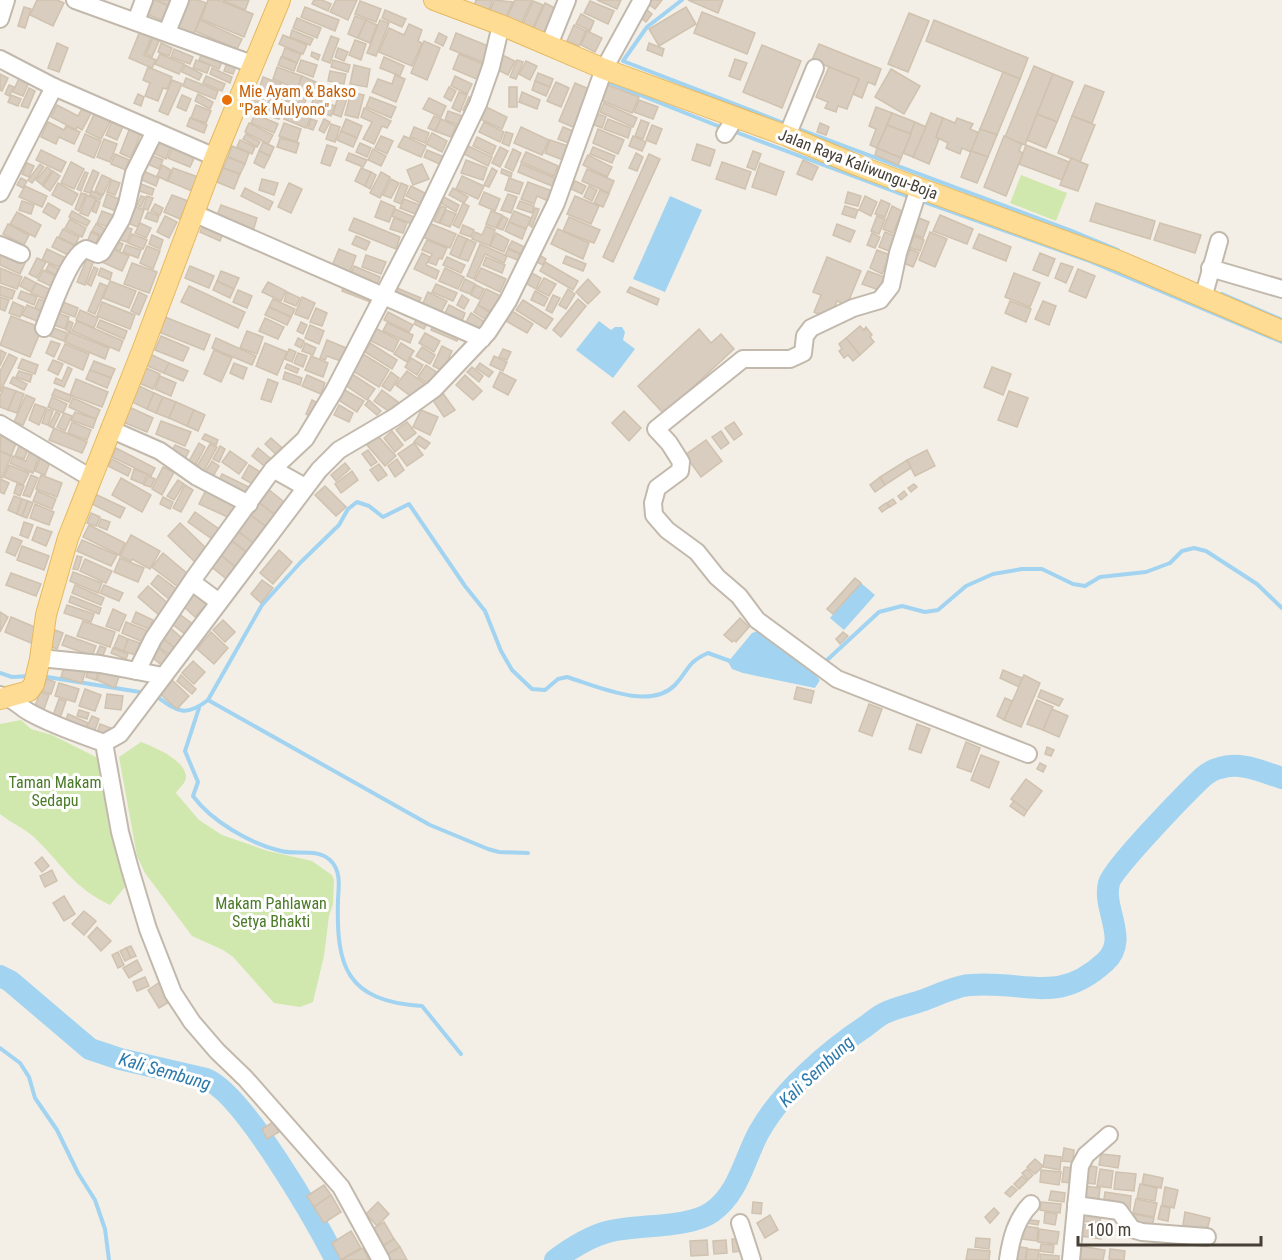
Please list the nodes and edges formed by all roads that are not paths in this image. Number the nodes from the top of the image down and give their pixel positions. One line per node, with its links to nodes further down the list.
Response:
1 (6, 0): 9 (street)
2 (75, 0): 10 (street)
3 (144, 0): 10 (street)
4 (180, 0): 12 (street)
5 (280, 0): 15 (main road)
6 (434, 0): 11 (main road, Jalan Raya Kaliwungu-Boja)
7 (567, 0): 13 (street)
8 (642, 0): 17 (street)
9 (0, 19)
10 (136, 21): 12 (street)
11 (501, 26): 13 (main road, Jalan Raya Kaliwungu-Boja); 33 (street)
12 (167, 32): 15 (street)
13 (549, 45): 17 (main road, Jalan Raya Kaliwungu-Boja)
14 (0, 59): 18 (street)
15 (252, 64): 23 (main road)
16 (815, 68): 22 (street)
17 (604, 69): 19 (main road, Jalan Raya Kaliwungu-Boja); 36 (street)
18 (54, 87): 20 (street); 25 (street)
19 (736, 117): 21 (street); 22 (main road, Jalan Raya Kaliwungu-Boja)
20 (155, 131): 23 (street); 34 (street)
21 (725, 134)
22 (787, 136): 24 (main road, Jalan Raya Kaliwungu-Boja)
23 (215, 157): 26 (main road)
24 (919, 188): 32 (main road, Jalan Raya Kaliwungu-Boja); 50 (street)
25 (0, 193)
26 (193, 213): 33 (street); 38 (main road)
27 (1220, 241): 30 (street)
28 (0, 244): 29 (street)
29 (21, 254)
30 (1210, 268): 31 (street); 32 (street)
31 (1282, 289)
32 (1204, 291): 35 (main road, Jalan Raya Kaliwungu-Boja)
33 (382, 296): 36 (street); 39 (street)
34 (44, 328)
35 (1282, 331)
36 (482, 339): 41 (street)
37 (0, 424): 40 (street)
38 (110, 429): 40 (main road); 42 (street)
39 (273, 470): 41 (street); 42 (street)
40 (91, 477): 45 (main road)
41 (305, 487): 44 (street)
42 (249, 504): 43 (street)
43 (196, 576): 44 (street); 46 (street)
44 (219, 602): 47 (street)
45 (40, 658): 46 (street); 48 (main road)
46 (137, 671): 47 (street)
47 (161, 679): 49 (street)
48 (2, 697): 49 (street)
49 (104, 743): 56 (street)
50 (1028, 754)
51 (1109, 1135): 53 (street)
52 (1031, 1204): 58 (street)
53 (1076, 1205): 55 (street); 59 (street)
54 (740, 1223): 57 (street)
55 (1207, 1237)
56 (381, 1260)
57 (752, 1260)
58 (1008, 1260)
59 (1071, 1260)

